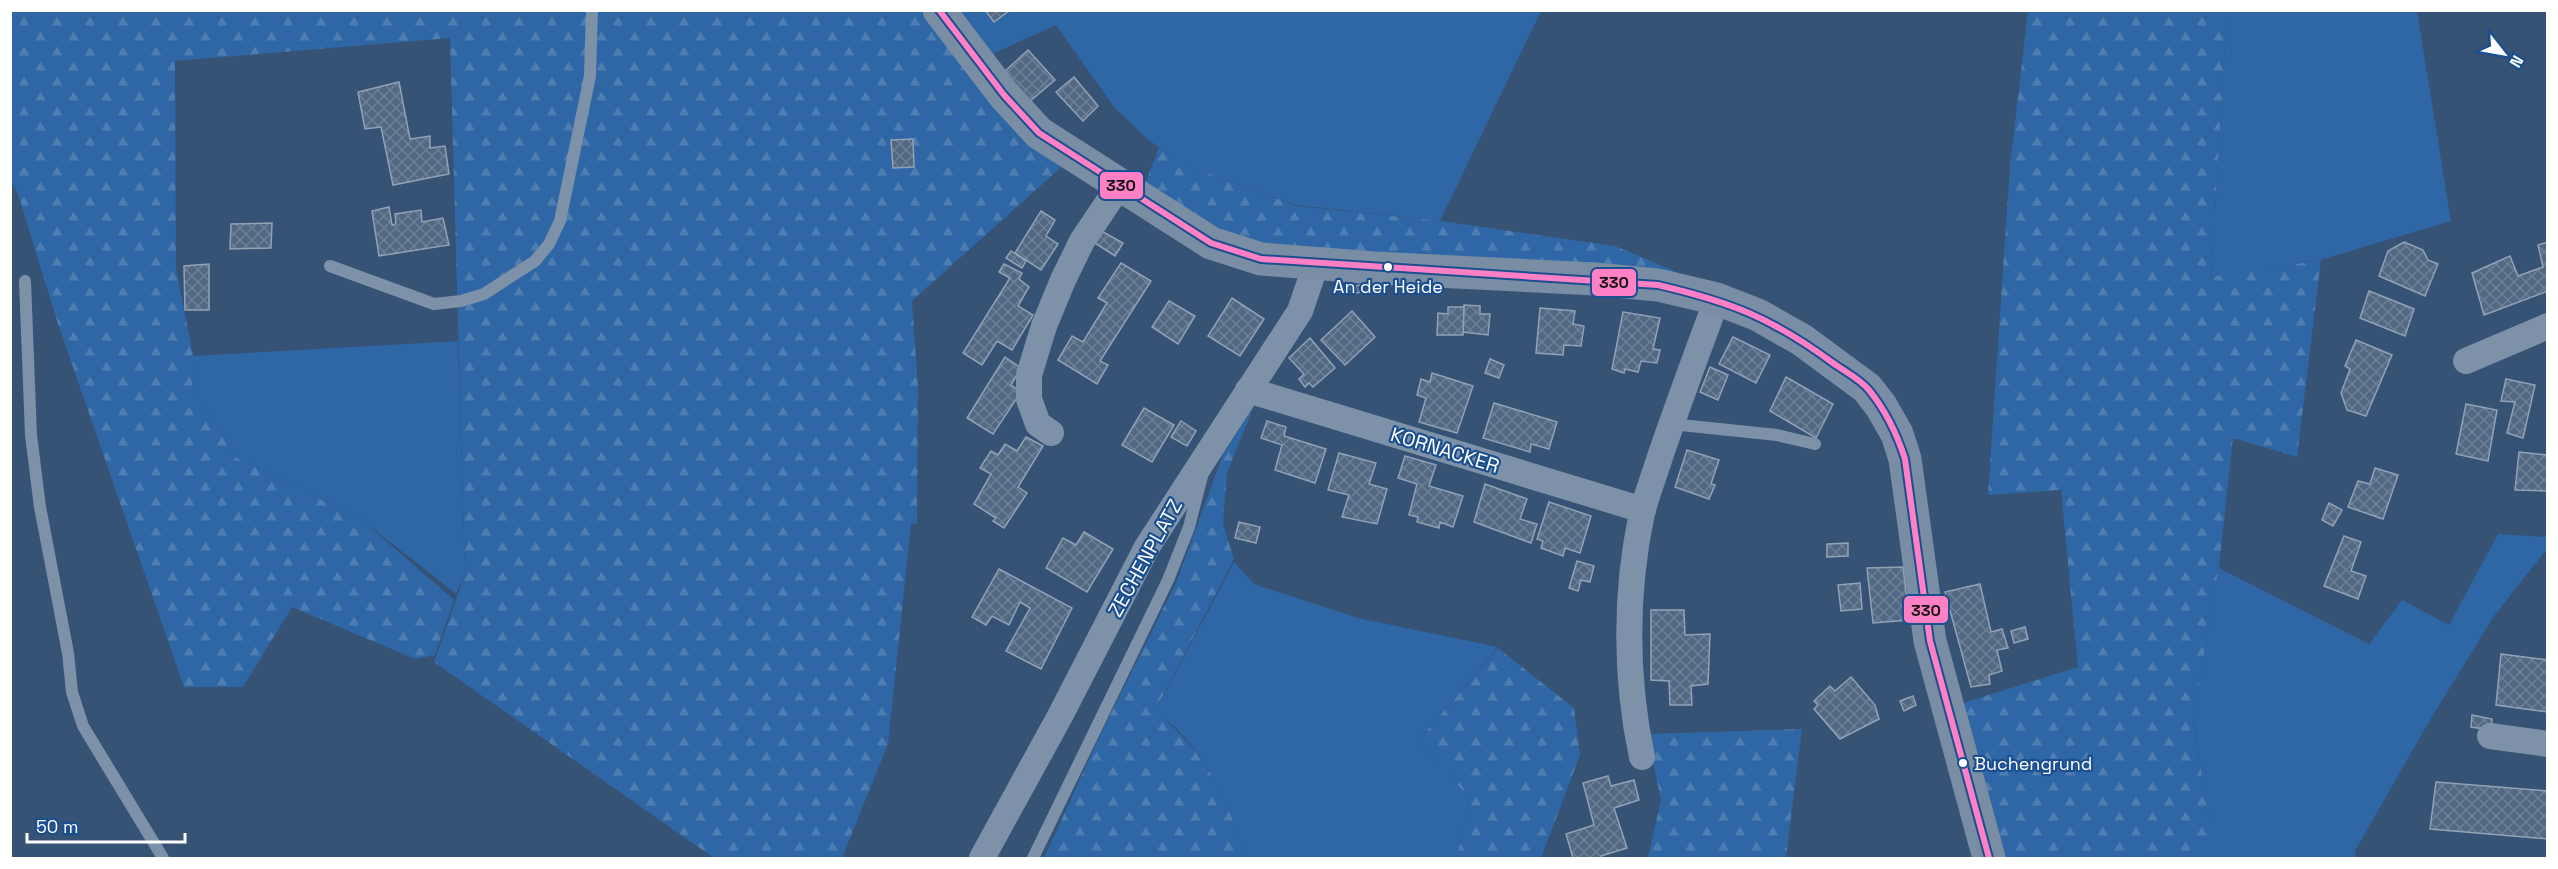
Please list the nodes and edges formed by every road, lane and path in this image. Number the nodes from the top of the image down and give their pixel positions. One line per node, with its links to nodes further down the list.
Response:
1 (592, 10): 5 (lane)
2 (939, 10): 3 (main road)
3 (1119, 186): 4 (main road); 12 (street)
4 (1316, 264): 7 (main road); 10 (street, ZECHENPLATZ)
5 (330, 266)
6 (25, 281): 19 (lane)
7 (1717, 299): 11 (street); 22 (main road)
8 (2547, 326): 9 (street)
9 (2466, 361)
10 (1248, 390): 14 (street, ZECHENPLATZ); 15 (street, KORNACKER)
11 (1671, 424): 13 (lane); 15 (street)
12 (1051, 433)
13 (1815, 444)
14 (1206, 454): 20 (street, ZECHENPLATZ); 21 (lane)
15 (1643, 510): 18 (street)
16 (2490, 736): 17 (street)
17 (2547, 744)
18 (1642, 757)
19 (163, 858)
20 (982, 858)
21 (1032, 858)
22 (1989, 858)

